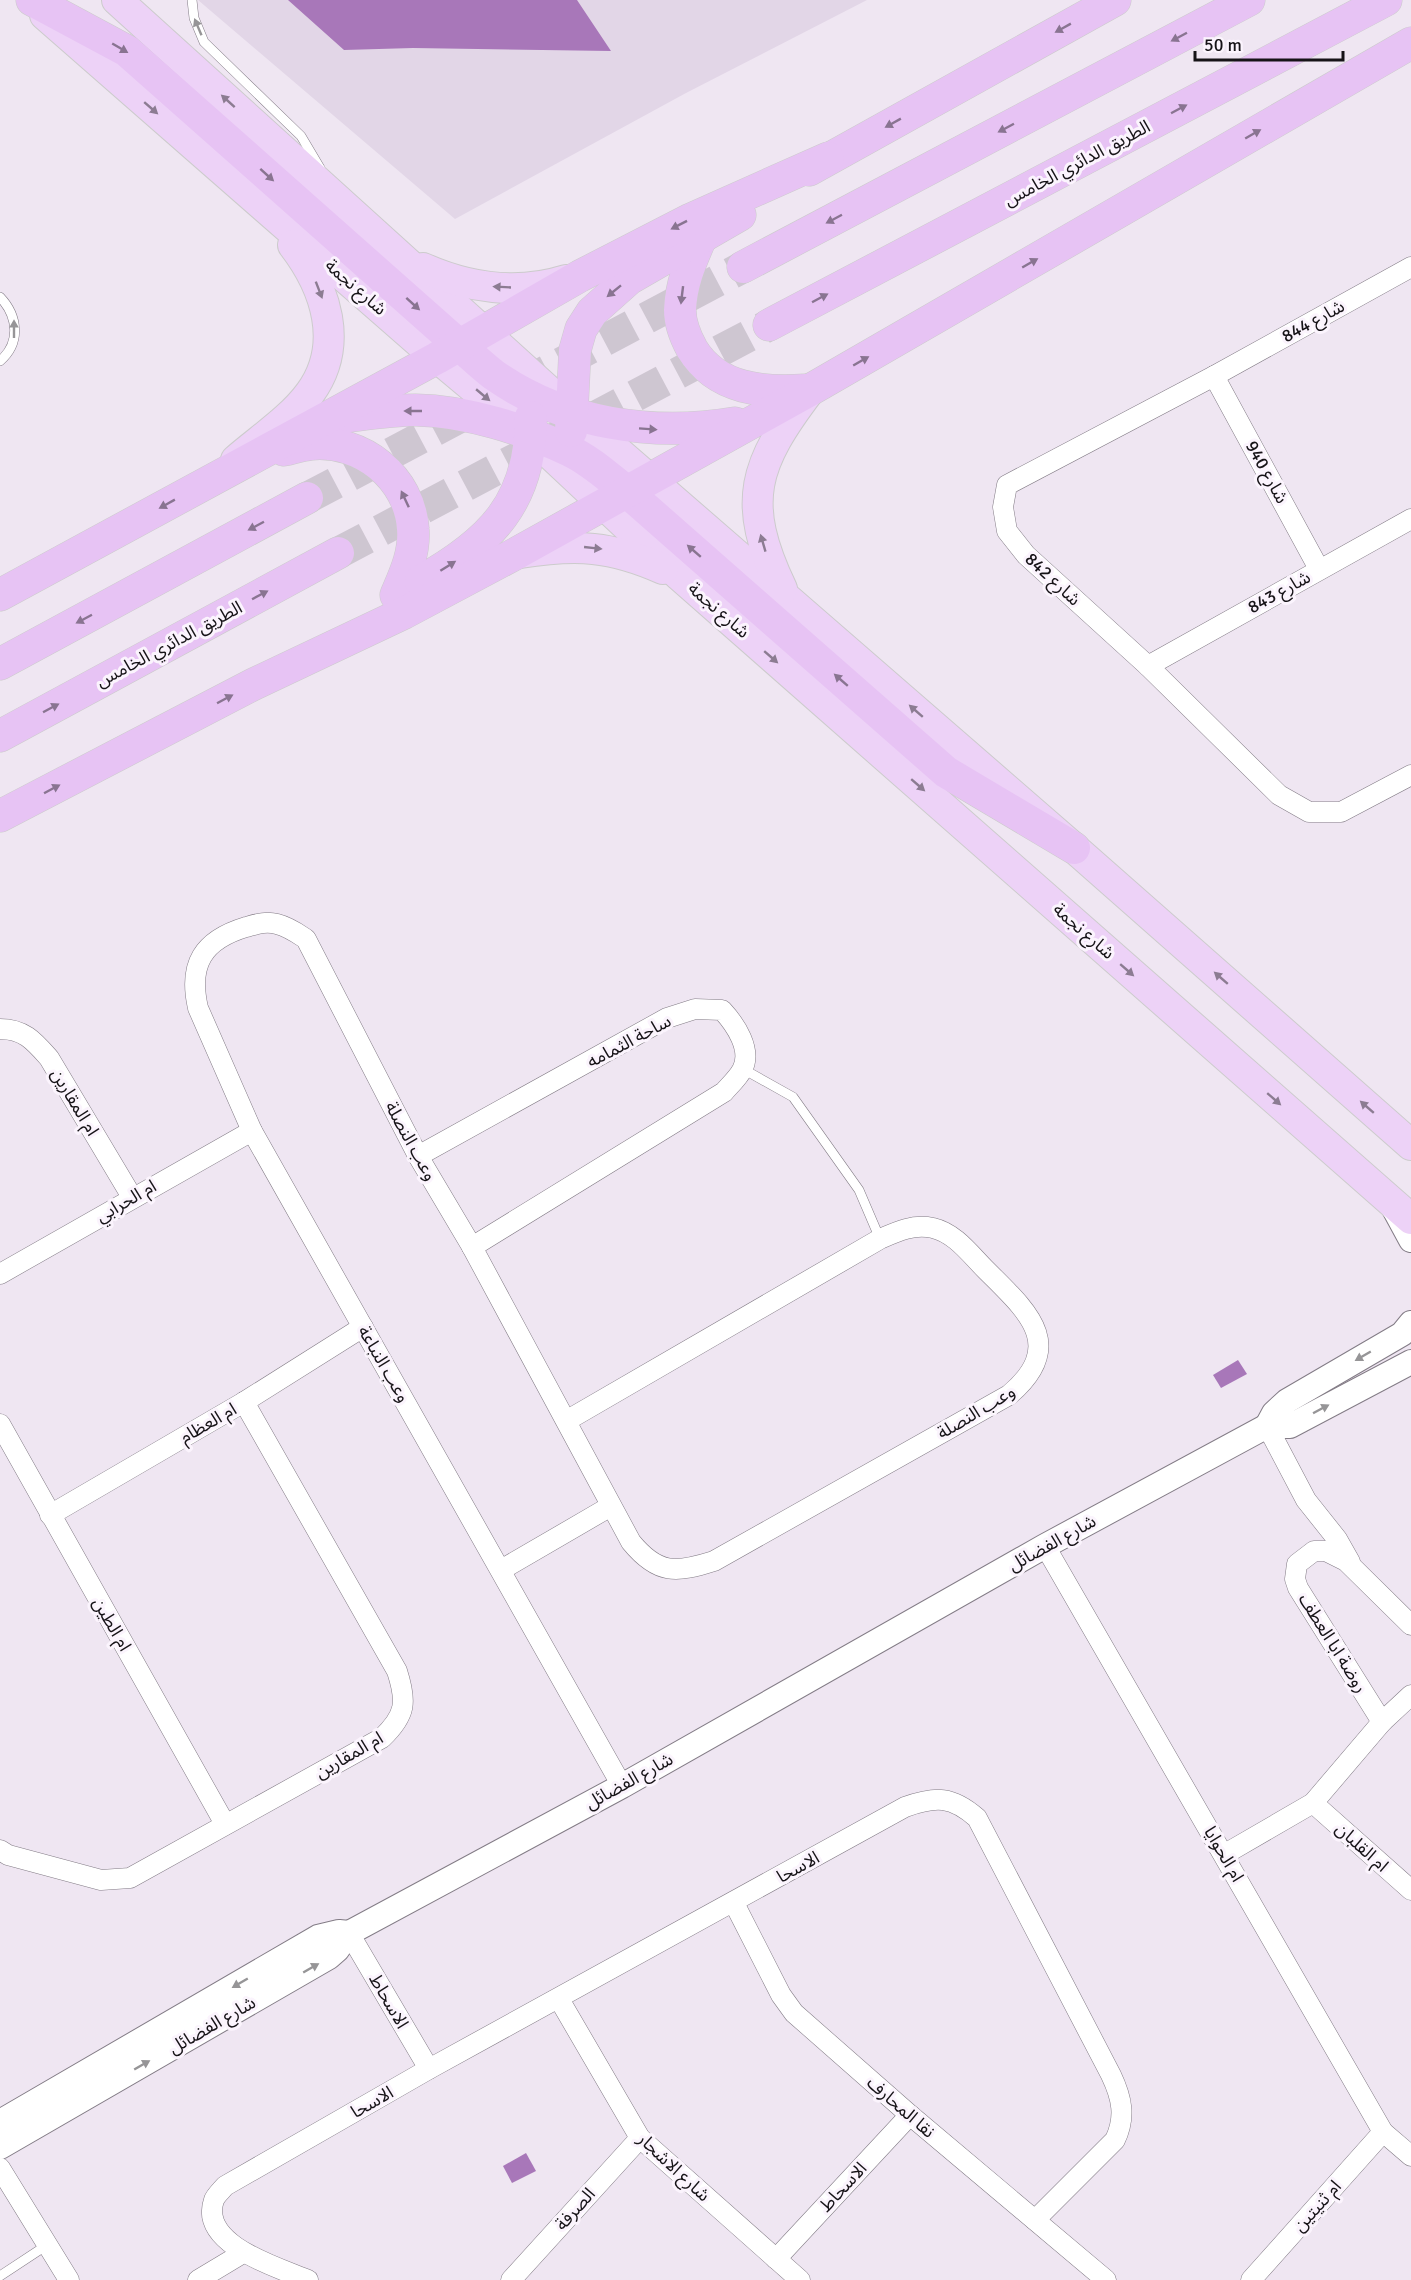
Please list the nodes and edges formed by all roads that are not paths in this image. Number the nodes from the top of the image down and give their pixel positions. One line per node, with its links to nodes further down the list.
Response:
1 (30, 0): 10 (main road, شارع نجمة, one-way to 10); 18 (highway, one-way to 18)
2 (117, 0): 9 (main road, شارع نجمة, one-way to 2)
3 (192, 0): 9 (lane, one-way to 3)
4 (1114, 0): 8 (highway, one-way to 8)
5 (1249, 0): 13 (highway, one-way to 13)
6 (1386, 0): 17 (highway, الطريق الدائري الخامس, one-way to 6)
7 (1411, 43): 22 (highway, one-way to 7)
8 (828, 158): 11 (highway); 15 (highway, one-way to 15)
9 (339, 201): 12 (main road, شارع نجمة)
10 (264, 207): 18 (main road, شارع نجمة); 29 (main road, one-way to 29)
11 (700, 240): 22 (highway, one-way to 22); 23 (highway, one-way to 23)
12 (396, 253): 15 (main road, one-way to 12); 18 (main road, شارع نجمة)
13 (743, 267)
14 (1411, 267): 20 (street, شارع 844)
15 (580, 276): 18 (highway)
16 (0, 297): 19 (lane, one-way to 16)
17 (769, 325)
18 (460, 345): 21 (highway); 25 (highway); 26 (main road, شارع نجمة, one-way to 26)
19 (0, 361)
20 (1214, 376): 35 (street, شارع 940); 41 (street, شارع 842)
21 (531, 385): 23 (highway); 26 (highway)
22 (810, 390): 24 (highway); 39 (main road, one-way to 22)
23 (571, 411): 24 (highway, one-way to 24); 28 (highway); 30 (main road, شارع نجمة)
24 (757, 419): 30 (highway)
25 (324, 420): 26 (highway, one-way to 25); 27 (highway)
26 (531, 436): 28 (highway); 38 (highway, one-way to 26)
27 (260, 455): 29 (highway); 38 (highway, one-way to 27)
28 (572, 463): 30 (highway)
29 (218, 476): 37 (highway, one-way to 37)
30 (626, 491): 34 (highway); 36 (main road, شارع نجمة); 39 (main road, شارع نجمة); 46 (highway, one-way to 30)
31 (307, 498): 40 (highway, one-way to 40)
32 (1411, 519): 35 (street, شارع 843)
33 (338, 553): 43 (highway, الطريق الدائري الخامس, one-way to 33)
34 (514, 554): 36 (main road, one-way to 36); 42 (highway)
35 (1320, 569): 41 (street, شارع 843)
36 (680, 576): 54 (main road, شارع نجمة, one-way to 54)
37 (0, 595)
38 (396, 596): 42 (highway)
39 (786, 597): 46 (main road, شارع نجمة, one-way to 39)
40 (0, 664)
41 (1148, 666): 44 (street, شارع 842)
42 (254, 684): 45 (highway, one-way to 42)
43 (0, 736)
44 (1411, 775)
45 (0, 816)
46 (1074, 848): 51 (main road, شارع نجمة, one-way to 46)
47 (221, 937): 50 (street, وعب النباعة); 52 (street, وعب النصلة)
48 (0, 1029): 53 (street, ام المقارين)
49 (743, 1069): 52 (street, ساحة الثمامه); 55 (lane); 57 (street)
50 (252, 1131): 53 (street, ام الحرابي); 60 (street, وعب النباعة)
51 (1411, 1145)
52 (418, 1156): 57 (street, وعب النصلة)
53 (132, 1197): 58 (street, ام الحرابي)
54 (1400, 1210): 56 (street)
55 (880, 1239): 63 (street, وعب النصلة); 66 (street, وعب النصلة)
56 (1411, 1240)
57 (472, 1247): 63 (street, وعب النصلة)
58 (0, 1274)
59 (1411, 1323): 65 (street, شارع الفضائل, one-way to 65)
60 (363, 1327): 62 (street, ام العظام); 70 (street, وعب النباعة)
61 (1411, 1362): 65 (street, شارع الفضائل, one-way to 61)
62 (244, 1402): 67 (street, ام العظام); 76 (street, ام المقارين)
63 (566, 1420): 66 (street, وعب النصلة)
64 (0, 1424): 67 (street, ام الطين)
65 (1267, 1426): 68 (street, شارع الفضائل); 69 (street)
66 (611, 1506): 70 (street)
67 (50, 1515): 76 (street, ام الطين)
68 (1045, 1546): 74 (street, شارع الفضائل); 78 (street, ام الحوايا)
69 (1353, 1568): 71 (street, روضة ابا العطف); 73 (street, روضة ابا العطف)
70 (501, 1570): 74 (street, وعب النباعة)
71 (1411, 1625)
72 (1411, 1695): 73 (street)
73 (1382, 1722): 75 (street)
74 (622, 1786): 81 (street, شارع الفضائل)
75 (1313, 1803): 78 (street); 79 (street, ام القلبان)
76 (225, 1824): 77 (street, ام المقارين)
77 (0, 1850)
78 (1225, 1854): 87 (street, ام الحوايا)
79 (1411, 1890)
80 (734, 1903): 82 (street, الاسحا); 85 (street, نقا المحارف); 93 (street, الاسحا)
81 (349, 1933): 83 (street, one-way to 83); 84 (street, الاسحاط); 90 (street, شارع الفضائل, one-way to 81)
82 (559, 2000): 84 (street, الاسحا); 88 (street, شارع الاشجار)
83 (103, 2062): 86 (street); 89 (street)
84 (429, 2069): 95 (street, الاسحا)
85 (910, 2115): 93 (street, نقا المحارف); 96 (street, الاسحاط)
86 (0, 2122)
87 (1383, 2132): 91 (street, ام الحوايا); 104 (street, ام ثنيتين)
88 (640, 2138): 96 (street, شارع الاشجار); 101 (street, الصرفة)
89 (0, 2140)
90 (0, 2147)
91 (1411, 2156)
92 (0, 2168): 94 (street)
93 (1035, 2220): 103 (street, نقا المحارف)
94 (46, 2245): 97 (lane); 98 (street)
95 (243, 2253): 99 (street); 100 (street)
96 (776, 2259): 102 (street, شارع الاشجار)
97 (0, 2276)
98 (69, 2280)
99 (198, 2280)
100 (309, 2280)
101 (511, 2280)
102 (800, 2280)
103 (1106, 2280)
104 (1251, 2280)

